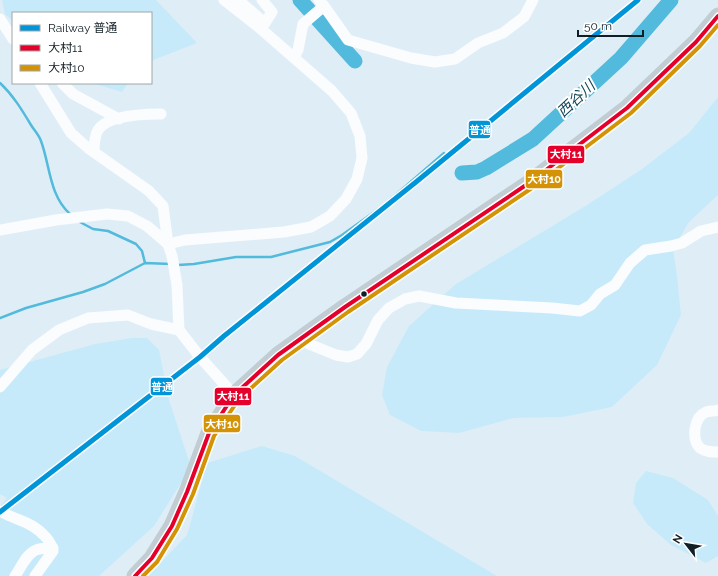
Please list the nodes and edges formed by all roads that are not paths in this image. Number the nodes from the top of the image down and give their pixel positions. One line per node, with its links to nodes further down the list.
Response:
1 (224, 0): 8 (street)
2 (238, 0): 8 (street)
3 (262, 0): 8 (street)
4 (533, 0): 5 (street)
5 (321, 5): 10 (street)
6 (718, 16): 20 (highway)
7 (0, 18): 9 (street)
8 (263, 26): 10 (street)
9 (12, 37)
10 (294, 57): 18 (street)
11 (42, 84): 15 (street)
12 (63, 84): 14 (street)
13 (160, 114): 14 (street)
14 (119, 119): 15 (street)
15 (94, 152): 18 (street)
16 (718, 226): 20 (street)
17 (0, 230): 18 (street)
18 (168, 244): 19 (street)
19 (179, 330): 21 (street); 22 (street)
20 (299, 340): 22 (highway)
21 (0, 387)
22 (234, 395): 29 (highway)
23 (718, 410): 24 (street)
24 (718, 452)
25 (0, 511): 26 (street)
26 (53, 548): 27 (street); 28 (street)
27 (15, 576)
28 (35, 576)
29 (135, 576)

